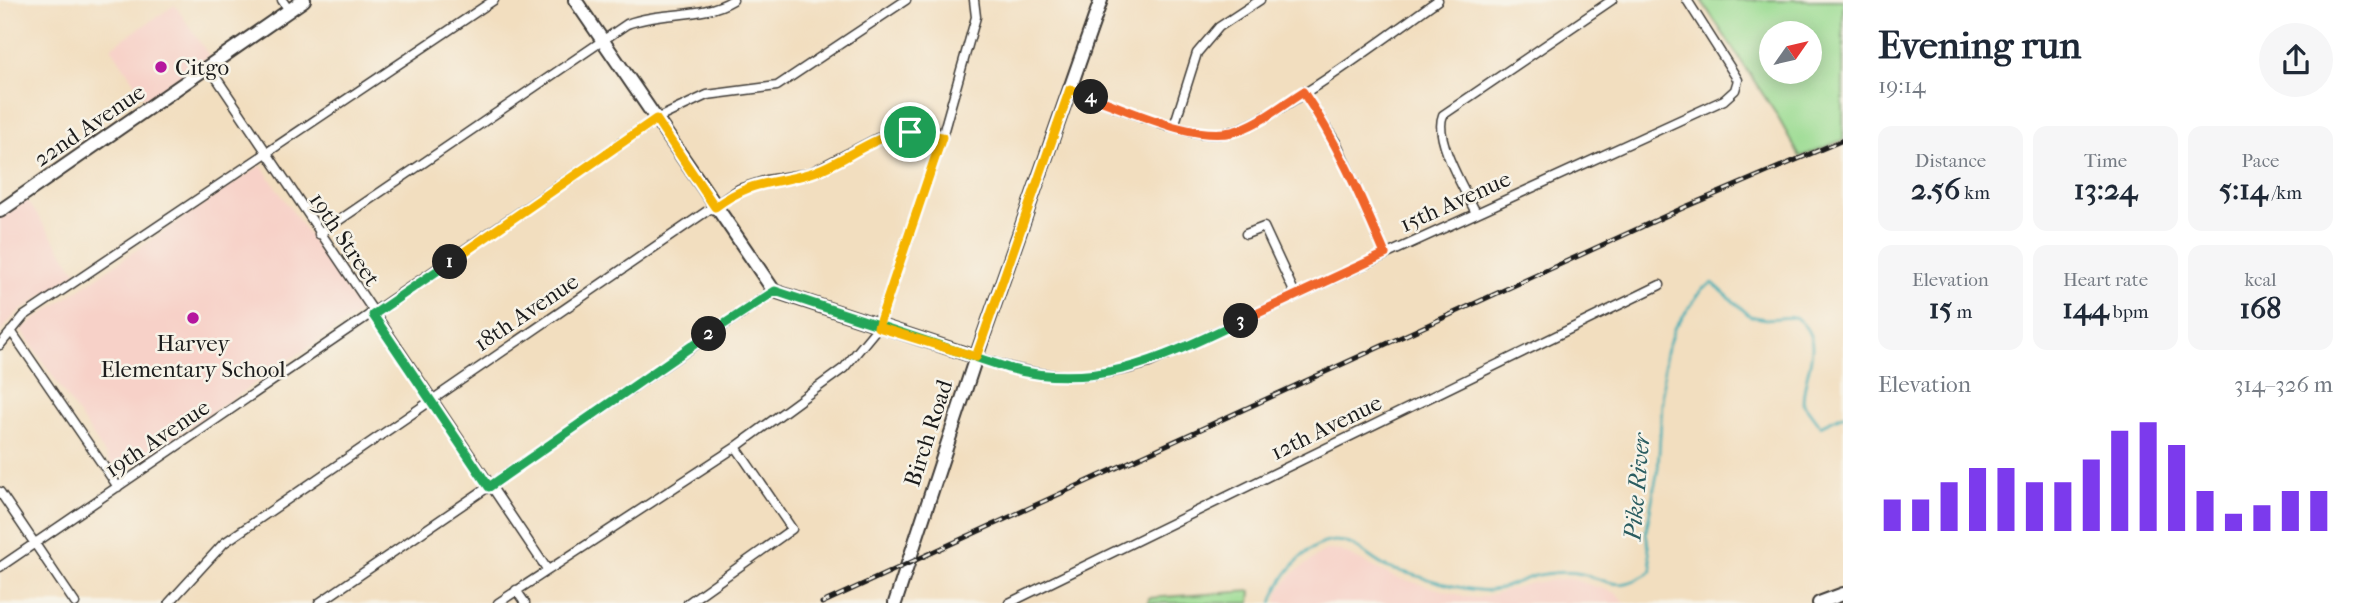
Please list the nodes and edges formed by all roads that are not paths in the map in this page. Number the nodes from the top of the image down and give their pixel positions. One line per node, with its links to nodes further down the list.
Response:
1 (304, 0): 12 (street, 22nd Avenue)
2 (494, 0): 20 (street)
3 (575, 0): 13 (street)
4 (733, 0): 13 (street)
5 (906, 0): 17 (street, 19th Avenue)
6 (974, 0): 19 (street)
7 (1101, 0): 15 (street, Birch Road)
8 (1260, 0): 18 (street)
9 (1438, 0): 16 (street)
10 (1612, 0): 23 (street)
11 (1686, 0): 23 (street, 15th Avenue)
12 (285, 5): 14 (street, 22nd Avenue)
13 (602, 39): 17 (street); 24 (street)
14 (209, 67): 20 (street, 19th Street); 22 (street, 22nd Avenue)
15 (1070, 89): 18 (street); 34 (street, Birch Road)
16 (1303, 92): 18 (street); 26 (street)
17 (656, 119): 21 (street); 30 (street, 19th Avenue)
18 (1174, 126)
19 (942, 137): 21 (street, 18th Avenue); 31 (street)
20 (264, 153): 24 (street, 19th Street); 32 (street)
21 (715, 207): 28 (street); 35 (street, 18th Avenue)
22 (0, 211)
23 (1476, 213): 26 (street, 15th Avenue)
24 (319, 234): 30 (street, 19th Street)
25 (1246, 234): 29 (street)
26 (1385, 254): 29 (street, 15th Avenue)
27 (1660, 285): 52 (street, 12th Avenue)
28 (775, 291): 31 (street); 38 (street)
29 (1296, 296): 34 (street, 15th Avenue)
30 (373, 315): 35 (street, 19th Street); 37 (street, 19th Avenue)
31 (878, 327): 34 (street); 36 (street)
32 (11, 331): 33 (street); 37 (street)
33 (0, 345)
34 (976, 357): 51 (street, Birch Road)
35 (430, 400): 38 (street, 19th Street); 46 (street, 18th Avenue)
36 (736, 447): 42 (street); 50 (street)
37 (118, 487): 40 (street, 19th Avenue)
38 (489, 487): 42 (street, 19th Street); 47 (street)
39 (0, 492): 40 (street)
40 (35, 543): 41 (street, 19th Avenue); 45 (street)
41 (0, 567)
42 (547, 569): 43 (street)
43 (516, 590): 48 (street); 49 (street)
44 (1843, 594): 53 (street)
45 (75, 603)
46 (169, 603)
47 (319, 603)
48 (498, 603)
49 (525, 603)
50 (688, 603)
51 (895, 603)
52 (1009, 603)
53 (1819, 603)

